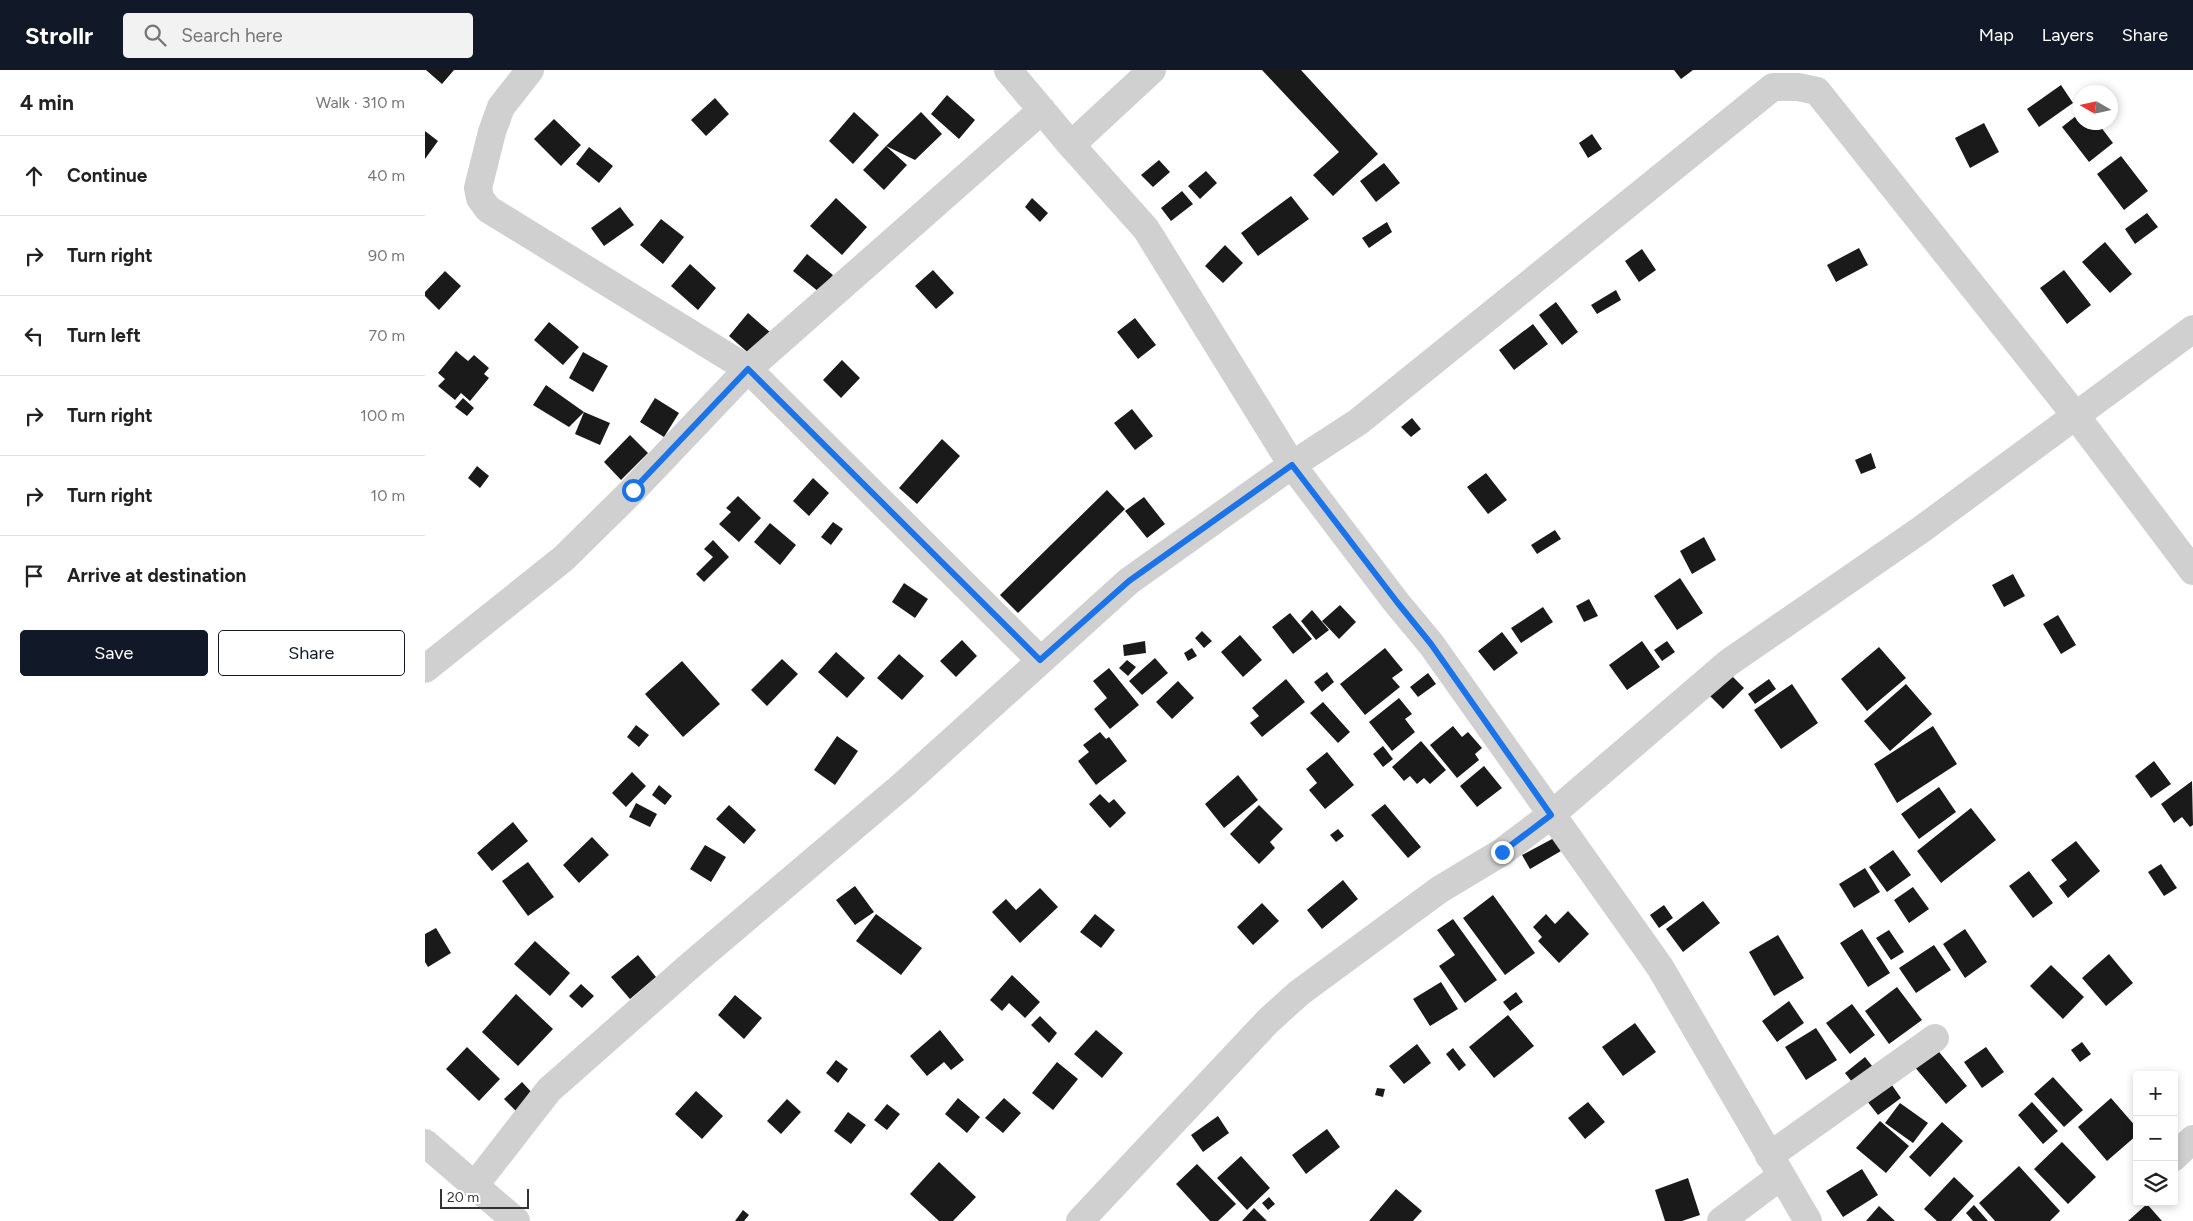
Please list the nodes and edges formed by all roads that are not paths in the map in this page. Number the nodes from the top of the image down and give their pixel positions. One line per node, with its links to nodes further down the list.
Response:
1 (530, 70): 7 (street)
2 (1008, 70): 4 (street)
3 (1152, 70): 5 (street)
4 (1042, 110): 5 (street); 7 (street)
5 (1071, 145): 9 (street)
6 (2193, 329): 8 (street)
7 (748, 369): 11 (street); 12 (street)
8 (2076, 416): 9 (street); 10 (street); 13 (street)
9 (1292, 465): 11 (street); 13 (street)
10 (2193, 571)
11 (1040, 660): 19 (street)
12 (425, 669)
13 (1551, 815): 18 (street); 21 (street)
14 (1935, 1038): 18 (street)
15 (2193, 1139): 17 (street)
16 (425, 1143): 19 (street)
17 (2178, 1153)
18 (1775, 1166): 22 (street); 23 (street)
19 (475, 1186): 20 (street)
20 (516, 1221)
21 (1080, 1221)
22 (1721, 1221)
23 (1808, 1221)

